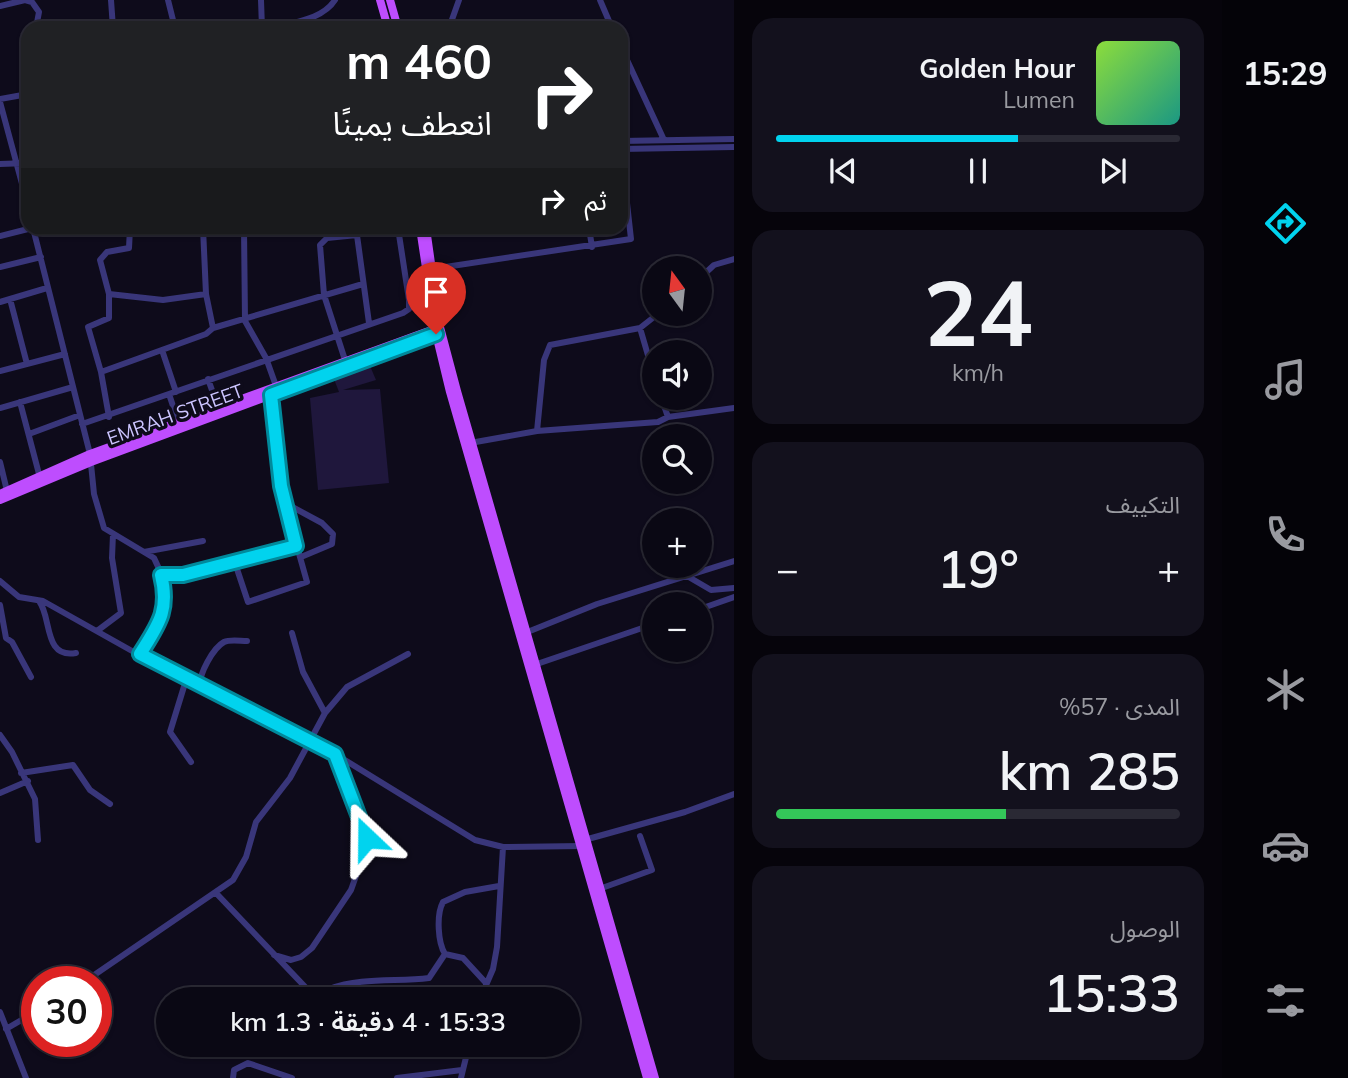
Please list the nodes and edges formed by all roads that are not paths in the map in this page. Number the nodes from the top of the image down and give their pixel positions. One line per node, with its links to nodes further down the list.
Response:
1 (110, 0): 12 (street)
2 (167, 0): 13 (street)
3 (261, 0): 14 (street)
4 (335, 0): 10 (street)
5 (380, 0): 17 (main road)
6 (390, 0): 18 (main road)
7 (460, 0): 19 (street)
8 (600, 0): 20 (street)
9 (0, 6): 11 (street)
10 (310, 18): 15 (street); 16 (street)
11 (37, 21)
12 (112, 21)
13 (173, 21)
14 (262, 21)
15 (299, 21)
16 (311, 21)
17 (386, 21)
18 (396, 21)
19 (452, 21)
20 (609, 21)
21 (628, 62): 26 (street)
22 (21, 96): 23 (street)
23 (0, 100): 24 (street)
24 (1, 113): 30 (street)
25 (734, 139): 26 (street)
26 (664, 140): 27 (street)
27 (628, 141)
28 (734, 147): 29 (street)
29 (628, 149)
30 (19, 163): 31 (street); 32 (street)
31 (0, 164)
32 (21, 173)
33 (628, 200): 46 (street)
34 (21, 231): 45 (street)
35 (34, 235): 47 (street)
36 (129, 235): 54 (street)
37 (203, 235): 55 (street)
38 (244, 235): 59 (street)
39 (339, 235): 56 (street)
40 (357, 235): 52 (street)
41 (399, 235): 60 (street)
42 (421, 235): 64 (main road)
43 (427, 235): 51 (main road)
44 (590, 235): 46 (street)
45 (0, 236)
46 (592, 247): 51 (street)
47 (41, 257): 49 (street); 53 (street)
48 (734, 259): 50 (street)
49 (0, 267)
50 (712, 267)
51 (432, 269): 64 (main road)
52 (363, 284): 56 (street); 60 (street)
53 (47, 288): 57 (street); 68 (street)
54 (109, 294): 55 (street); 73 (street)
55 (206, 294): 62 (street)
56 (324, 295): 59 (street); 65 (street)
57 (10, 299): 58 (street); 71 (street)
58 (0, 302)
59 (245, 321): 62 (street); 69 (street)
60 (369, 323): 65 (street)
61 (643, 326): 63 (street)
62 (213, 328): 67 (street)
63 (640, 328): 66 (street); 89 (street)
64 (438, 331): 70 (main road, EMRAH STREET); 78 (main road, EMRAH STREET); 91 (main road)
65 (336, 334): 69 (street); 70 (street)
66 (644, 340)
67 (162, 350): 73 (street); 77 (street)
68 (65, 354): 71 (street); 76 (street)
69 (266, 358): 74 (street); 75 (street)
70 (345, 360): 75 (main road, EMRAH STREET)
71 (27, 363): 72 (street)
72 (0, 371)
73 (101, 372): 85 (street)
74 (208, 379): 77 (street); 80 (street)
75 (276, 386): 80 (main road, EMRAH STREET)
76 (73, 387): 79 (street); 84 (street)
77 (172, 393): 85 (street); 87 (street)
78 (271, 395): 92 (main road, EMRAH STREET); 97 (street)
79 (20, 402): 81 (street); 90 (street)
80 (218, 407): 87 (main road, EMRAH STREET)
81 (0, 408)
82 (734, 408): 86 (street)
83 (666, 410): 86 (street)
84 (80, 415): 88 (street); 90 (street)
85 (109, 416): 88 (street)
86 (668, 417): 89 (street)
87 (178, 421): 92 (main road, EMRAH STREET)
88 (82, 424): 92 (street)
89 (537, 431): 91 (street)
90 (29, 434): 94 (street)
91 (468, 443): 118 (main road)
92 (90, 458): 94 (main road, EMRAH STREET); 96 (main road, EMRAH STREET); 98 (street)
93 (0, 462): 95 (street)
94 (39, 474): 95 (main road, EMRAH STREET)
95 (4, 492)
96 (0, 500)
97 (285, 503): 100 (street); 102 (street)
98 (113, 534): 101 (street); 116 (street)
99 (203, 541): 101 (street)
100 (296, 546): 102 (street); 104 (street)
101 (144, 552): 106 (street)
102 (301, 557): 104 (street)
103 (734, 561): 105 (street)
104 (235, 563): 106 (street)
105 (712, 568)
106 (161, 575): 121 (street)
107 (681, 578): 118 (street)
108 (690, 578): 110 (street)
109 (0, 582): 112 (street)
110 (734, 588)
111 (734, 597): 114 (street)
112 (38, 599): 116 (street); 120 (street)
113 (0, 605): 124 (street)
114 (712, 605)
115 (642, 628): 123 (street)
116 (97, 631): 121 (street)
117 (292, 633): 127 (street)
118 (523, 634): 123 (main road)
119 (247, 641): 126 (street)
120 (76, 653)
121 (140, 654): 125 (street)
122 (408, 654): 127 (street)
123 (533, 665): 141 (main road)
124 (31, 677)
125 (186, 680): 126 (street); 133 (street)
126 (200, 686): 129 (street)
127 (325, 713): 129 (street)
128 (0, 735): 130 (street)
129 (311, 741): 132 (street); 145 (street)
130 (9, 748): 131 (street); 134 (street)
131 (0, 750)
132 (335, 754): 142 (street); 147 (street)
133 (191, 762)
134 (21, 774): 135 (street); 138 (street)
135 (28, 781): 136 (street); 140 (street)
136 (0, 793)
137 (734, 794): 141 (street)
138 (110, 804)
139 (640, 836): 143 (street)
140 (38, 840)
141 (585, 843): 142 (street); 143 (main road)
142 (503, 847): 144 (street)
143 (597, 884): 163 (main road); 164 (main road)
144 (499, 886): 146 (street); 149 (street)
145 (216, 894): 147 (street); 148 (street)
146 (446, 954): 149 (street); 151 (street)
147 (274, 955): 150 (street)
148 (106, 966)
149 (486, 983): 152 (street)
150 (305, 987)
151 (337, 987)
152 (484, 987)
153 (0, 1012): 155 (street)
154 (21, 1020): 155 (street)
155 (6, 1029): 158 (street)
156 (466, 1057): 157 (street)
157 (463, 1070): 161 (street); 162 (street)
158 (26, 1078)
159 (233, 1078): 160 (street)
160 (292, 1078)
161 (397, 1078)
162 (461, 1078)
163 (647, 1078)
164 (655, 1078)

